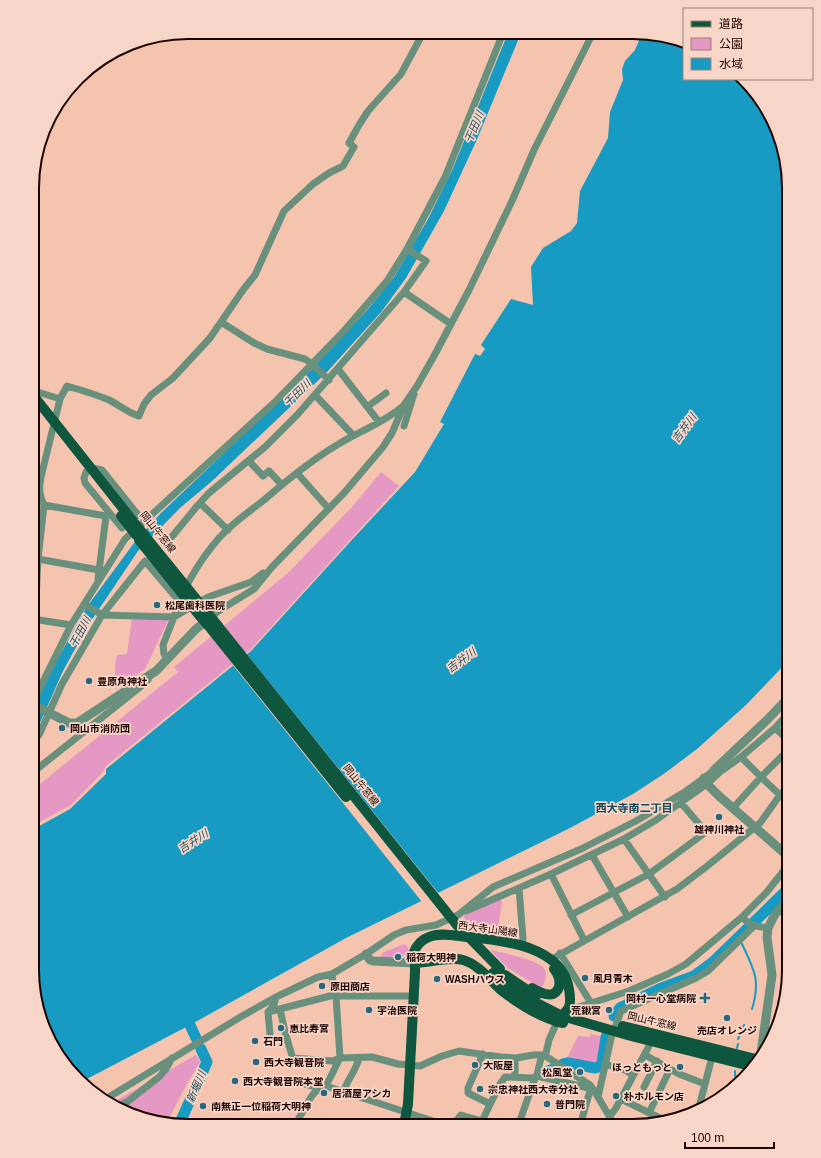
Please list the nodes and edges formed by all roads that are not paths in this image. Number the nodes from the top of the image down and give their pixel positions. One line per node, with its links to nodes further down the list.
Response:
1 (419, 39): 6 (street)
2 (500, 39): 4 (street)
3 (590, 39): 7 (street)
4 (408, 250): 5 (street); 8 (street)
5 (404, 292): 7 (street); 9 (street)
6 (221, 322): 8 (street); 15 (street)
7 (451, 324): 11 (street)
8 (313, 365): 10 (street); 36 (street)
9 (338, 369): 10 (street); 18 (street)
10 (328, 379): 14 (street)
11 (417, 386): 16 (street); 21 (street)
12 (39, 392): 15 (street)
13 (386, 393): 18 (street)
14 (315, 395): 22 (street); 23 (street)
15 (60, 399): 20 (street)
16 (404, 405): 19 (street); 31 (street)
17 (39, 407): 20 (main road, 岡山牛窓線)
18 (367, 407): 19 (street)
19 (379, 422): 22 (street)
20 (54, 426): 25 (street); 26 (main road, 岡山牛窓線)
21 (404, 426)
22 (353, 435): 27 (street)
23 (249, 461): 28 (street); 29 (street)
24 (39, 469): 25 (street)
25 (42, 470): 30 (street)
26 (89, 470): 32 (street); 33 (street); 36 (main road, 岡山牛窓線)
27 (297, 473): 28 (street); 31 (street)
28 (282, 485): 35 (street)
29 (200, 503): 35 (street); 37 (street)
30 (44, 505): 32 (street); 38 (street)
31 (329, 509): 40 (street)
32 (107, 514): 34 (street); 41 (street)
33 (138, 515)
34 (122, 528)
35 (228, 530): 43 (street)
36 (137, 531): 42 (street); 46 (main road, 岡山牛窓線, bridge)
37 (170, 539)
38 (39, 550)
39 (39, 559): 41 (street)
40 (272, 567): 46 (street); 47 (street)
41 (99, 570): 42 (street)
42 (98, 581): 44 (street)
43 (179, 601): 45 (street); 47 (street)
44 (85, 604): 45 (street); 49 (street)
45 (101, 614): 47 (street); 55 (street)
46 (205, 616): 50 (street); 91 (main road, 岡山牛窓線, bridge)
47 (174, 617): 50 (street)
48 (39, 620): 49 (street)
49 (71, 625): 52 (street)
50 (168, 659): 51 (street)
51 (156, 671): 55 (street); 62 (street)
52 (39, 694)
53 (782, 704): 63 (street)
54 (39, 708): 55 (street)
55 (47, 712): 59 (street)
56 (782, 720): 57 (street)
57 (775, 728): 58 (street); 65 (street)
58 (782, 734)
59 (39, 735)
60 (782, 756): 64 (street)
61 (744, 760): 64 (street)
62 (39, 767)
63 (714, 770): 65 (street)
64 (761, 777): 66 (street); 68 (street)
65 (706, 781): 67 (street); 68 (street); 80 (street)
66 (780, 795): 69 (street)
67 (681, 802): 70 (street); 75 (street)
68 (733, 808): 69 (street)
69 (754, 828): 71 (street); 78 (street)
70 (624, 839): 72 (street); 75 (street)
71 (782, 851)
72 (592, 855): 74 (street); 77 (street)
73 (782, 873): 83 (street)
74 (551, 874): 76 (street); 81 (street)
75 (649, 874): 77 (street); 78 (street)
76 (519, 888): 80 (street); 87 (street)
77 (614, 893): 81 (street); 82 (street)
78 (665, 897): 82 (street)
79 (782, 907): 85 (street)
80 (458, 915): 88 (street)
81 (571, 915): 86 (street)
82 (628, 917): 86 (street)
83 (742, 917): 84 (street); 97 (street)
84 (751, 925): 85 (street); 101 (street)
85 (768, 928): 105 (street)
86 (584, 940): 89 (street)
87 (522, 946): 89 (main road, 西大寺山陽線); 90 (main road, 西大寺山陽線)
88 (366, 954): 90 (street); 92 (street)
89 (556, 956): 97 (street); 100 (main road, 西大寺山陽線)
90 (415, 963): 93 (main road, 西大寺山陽線); 95 (main road, 西大寺山陽線); 100 (main road)
91 (496, 971): 93 (main road, 岡山牛窓線); 100 (main road, 岡山牛窓線)
92 (332, 974): 94 (street); 96 (street)
93 (508, 977): 100 (main road, 岡山牛窓線)
94 (335, 995): 95 (street); 98 (street); 111 (street)
95 (413, 996): 117 (main road, 西大寺山陽線)
96 (276, 997): 99 (street); 110 (street)
97 (591, 1003): 100 (street)
98 (280, 1009): 99 (street); 111 (street)
99 (268, 1012): 102 (street)
100 (562, 1016): 101 (main road, 岡山牛窓線); 107 (street)
101 (614, 1029): 103 (main road, 岡山牛窓線); 104 (main road, 岡山牛窓線); 116 (street)
102 (270, 1034)
103 (650, 1040): 104 (main road, 岡山牛窓線); 108 (street)
104 (669, 1042): 109 (main road, 岡山牛窓線); 114 (main road, 岡山牛窓線)
105 (762, 1045)
106 (483, 1054): 113 (street); 117 (street); 134 (street)
107 (544, 1055): 113 (street); 122 (street); 127 (street)
108 (645, 1055): 115 (street); 120 (street)
109 (712, 1057): 118 (main road, 岡山牛窓線); 124 (street)
110 (172, 1058): 129 (street); 133 (street)
111 (340, 1058): 112 (street); 125 (street)
112 (359, 1058): 117 (street); 128 (street)
113 (515, 1058): 121 (street)
114 (753, 1059)
115 (657, 1062): 119 (street); 126 (street)
116 (605, 1064): 120 (street); 130 (street)
117 (409, 1065): 135 (main road, 西大寺山陽線)
118 (747, 1065)
119 (670, 1069): 124 (street); 136 (street)
120 (633, 1075): 131 (street)
121 (515, 1077): 122 (street); 134 (street)
122 (536, 1077): 127 (street); 145 (street)
123 (294, 1081): 125 (street)
124 (705, 1084): 132 (street)
125 (326, 1086): 128 (street); 139 (street)
126 (644, 1087)
127 (593, 1089): 130 (street); 146 (street)
128 (343, 1093): 135 (street)
129 (109, 1097)
130 (598, 1097): 137 (street)
131 (621, 1099): 136 (street); 137 (street)
132 (700, 1103)
133 (122, 1104)
134 (490, 1104): 144 (street)
135 (406, 1112): 140 (main road, 西大寺山陽線); 141 (street)
136 (649, 1112): 138 (street)
137 (610, 1116): 147 (street)
138 (658, 1117)
139 (299, 1119)
140 (405, 1119)
141 (427, 1119)
142 (458, 1119): 143 (street)
143 (475, 1119)
144 (483, 1119)
145 (521, 1119)
146 (582, 1119)
147 (612, 1119)

